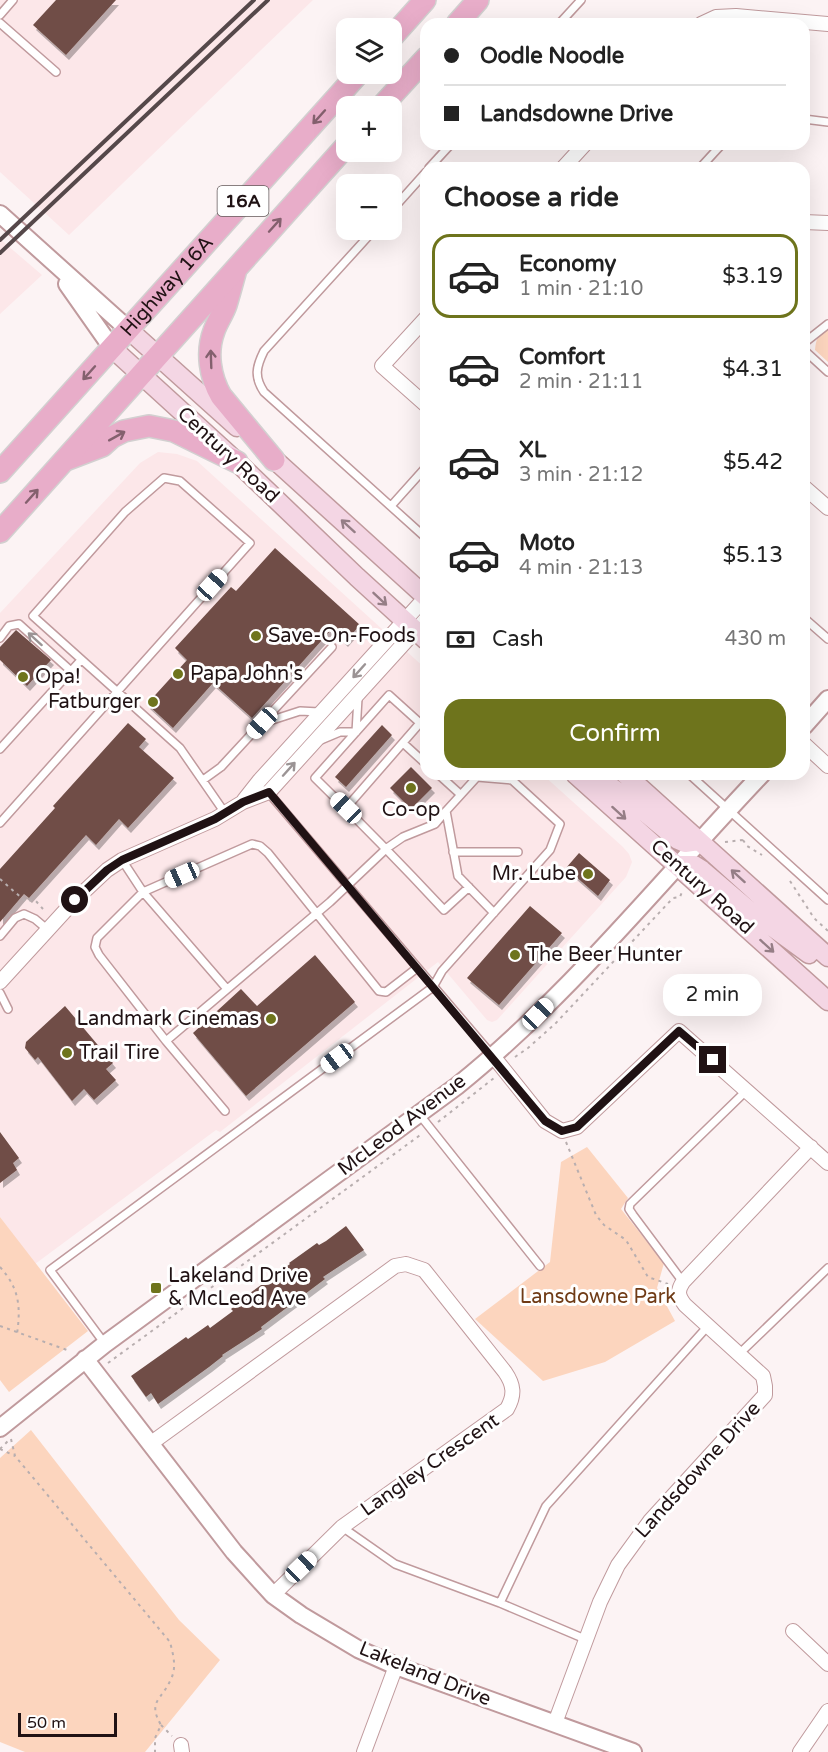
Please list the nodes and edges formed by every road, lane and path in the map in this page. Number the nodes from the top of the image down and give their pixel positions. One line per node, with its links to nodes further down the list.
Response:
1 (13, 0): 5 (lane)
2 (425, 0): 13 (main road)
3 (478, 0): 6 (main road)
4 (581, 0): 7 (lane)
5 (0, 15)
6 (462, 18)
7 (564, 18)
8 (714, 18): 9 (street)
9 (767, 18)
10 (810, 22): 12 (street)
11 (0, 23): 15 (lane)
12 (828, 24)
13 (402, 26)
14 (420, 65): 17 (main road)
15 (56, 72)
16 (349, 84): 37 (main road, Highway 16A / 16A, one-way to 37)
17 (391, 96)
18 (810, 120): 19 (lane)
19 (828, 122)
20 (446, 150): 24 (lane)
21 (580, 150): 25 (street)
22 (716, 150): 26 (lane)
23 (336, 157): 34 (main road, Highway 16A / 16A, one-way to 23)
24 (434, 162)
25 (568, 162)
26 (706, 162)
27 (420, 179): 28 (lane)
28 (402, 199)
29 (0, 214): 33 (street, Century Road)
30 (810, 222): 31 (street)
31 (828, 223)
32 (365, 240): 51 (lane)
33 (48, 256): 37 (street, Century Road); 39 (street, Century Road)
34 (236, 269): 40 (main road, Highway 16A / 16A); 45 (main road, one-way to 34)
35 (828, 324): 38 (lane)
36 (420, 325): 44 (street)
37 (129, 330): 39 (main road, Highway 16A / 16A); 40 (main road, Century Road)
38 (810, 338)
39 (112, 348): 43 (main road, Century Road); 48 (main road, Highway 16A / 16A, one-way to 48)
40 (158, 356): 43 (main road, Highway 16A / 16A); 45 (main road, Century Road)
41 (810, 356): 42 (lane)
42 (828, 372)
43 (141, 375): 46 (main road, Highway 16A / 16A); 47 (main road, Century Road)
44 (420, 400)
45 (274, 459): 55 (main road, Century Road, one-way to 45)
46 (64, 460): 47 (main road, one-way to 47); 53 (main road, Highway 16A / 16A, one-way to 46)
47 (237, 462): 57 (main road, Century Road, one-way to 57)
48 (0, 472)
49 (420, 474): 51 (lane)
50 (810, 492): 52 (street)
51 (391, 506): 54 (lane)
52 (828, 508)
53 (0, 532)
54 (420, 533)
55 (420, 592)
56 (810, 623): 59 (lane)
57 (418, 628): 64 (street); 66 (street, one-way to 66)
58 (0, 638): 62 (lane, one-way to 58)
59 (828, 639)
60 (332, 647): 68 (lane)
61 (81, 660): 62 (lane); 63 (lane); 63 (lane)
62 (71, 671): 72 (lane)
63 (117, 692): 76 (lane); 94 (lane)
64 (358, 694): 69 (lane); 70 (street)
65 (828, 699): 67 (street)
66 (322, 712): 68 (lane); 85 (street)
67 (810, 719)
68 (262, 723): 76 (lane)
69 (356, 732): 70 (lane); 71 (lane); 89 (lane)
70 (313, 743): 86 (street, one-way to 70)
71 (403, 744): 74 (lane); 89 (lane)
72 (0, 750)
73 (810, 750): 75 (street)
74 (420, 759)
75 (828, 766)
76 (202, 780): 92 (lane)
77 (445, 780): 87 (lane)
78 (474, 780): 87 (lane)
79 (512, 780): 113 (lane)
80 (582, 780): 103 (main road, Century Road, one-way to 103)
81 (602, 780): 96 (main road)
82 (632, 780): 96 (main road, Century Road)
83 (696, 780): 90 (lane)
84 (756, 780): 90 (street, McLeod Avenue)
85 (259, 781): 86 (lane); 88 (street)
86 (269, 792): 88 (street); 106 (lane)
87 (460, 794): 91 (lane)
88 (243, 802): 92 (street)
89 (346, 808): 98 (lane)
90 (728, 809): 93 (lane); 96 (street, McLeod Avenue)
91 (446, 811): 98 (lane); 99 (lane)
92 (225, 813): 101 (street)
93 (743, 822): 95 (path); 110 (lane)
94 (0, 823)
95 (743, 840): 97 (path); 102 (path)
96 (699, 841): 103 (street, McLeod Avenue); 117 (main road, Century Road, one-way to 96)
97 (725, 842)
98 (387, 848): 106 (lane); 107 (lane)
99 (453, 852): 100 (lane); 107 (lane)
100 (518, 852)
101 (122, 860): 108 (lane); 114 (street)
102 (769, 861)
103 (676, 865): 119 (main road); 124 (main road, Century Road, one-way to 124); 127 (street, McLeod Avenue)
104 (789, 878): 115 (path)
105 (0, 879): 111 (path)
106 (348, 886): 112 (lane); 118 (lane)
107 (469, 887): 113 (lane)
108 (143, 892): 112 (lane); 122 (lane); 126 (lane)
109 (682, 892): 128 (path)
110 (828, 900)
111 (44, 909)
112 (317, 913): 118 (lane); 122 (lane)
113 (494, 913): 121 (lane)
114 (48, 930): 116 (lane); 120 (street)
115 (828, 931)
116 (0, 936)
117 (828, 957)
118 (417, 968): 121 (lane)
119 (828, 968)
120 (0, 982)
121 (433, 987): 127 (lane); 144 (lane)
122 (227, 989): 126 (lane)
123 (0, 993): 125 (lane)
124 (828, 1001)
125 (0, 1005)
126 (166, 1041): 131 (lane)
127 (493, 1056): 132 (street, McLeod Avenue); 134 (street)
128 (514, 1057)
129 (493, 1079): 133 (path)
130 (747, 1090): 134 (street); 135 (street); 140 (lane)
131 (225, 1111)
132 (419, 1114): 133 (lane); 144 (street, McLeod Avenue)
133 (430, 1128): 137 (lane); 148 (path)
134 (562, 1131): 140 (path)
135 (811, 1147): 136 (street); 140 (street)
136 (828, 1163)
137 (540, 1266)
138 (0, 1267): 143 (path)
139 (828, 1268): 146 (lane)
140 (681, 1285): 142 (street, Landsdowne Drive)
141 (0, 1326): 143 (path)
142 (708, 1326): 146 (street, Landsdowne Drive); 155 (lane)
143 (17, 1334): 145 (path)
144 (105, 1344): 147 (street, McLeod Avenue)
145 (67, 1350)
146 (739, 1354): 157 (street, Landsdowne Drive)
147 (85, 1359): 149 (street, McLeod Avenue); 150 (street, Lakeland Drive)
148 (108, 1363)
149 (5, 1433): 152 (path)
150 (150, 1444): 153 (street, Langley Crescent); 154 (street, Lakeland Drive)
151 (0, 1449): 152 (path)
152 (15, 1456): 162 (path)
153 (342, 1527): 154 (street, Langley Crescent); 155 (lane)
154 (273, 1594): 159 (street, Lakeland Drive)
155 (500, 1603): 157 (lane)
156 (794, 1631): 158 (street)
157 (585, 1639): 161 (street, Landsdowne Drive)
158 (828, 1664)
159 (396, 1666): 161 (street, Lakeland Drive); 163 (street)
160 (828, 1711): 165 (street)
161 (555, 1723): 164 (street, Lakeland Drive)
162 (155, 1752)
163 (364, 1752)
164 (633, 1752)
165 (800, 1752)

